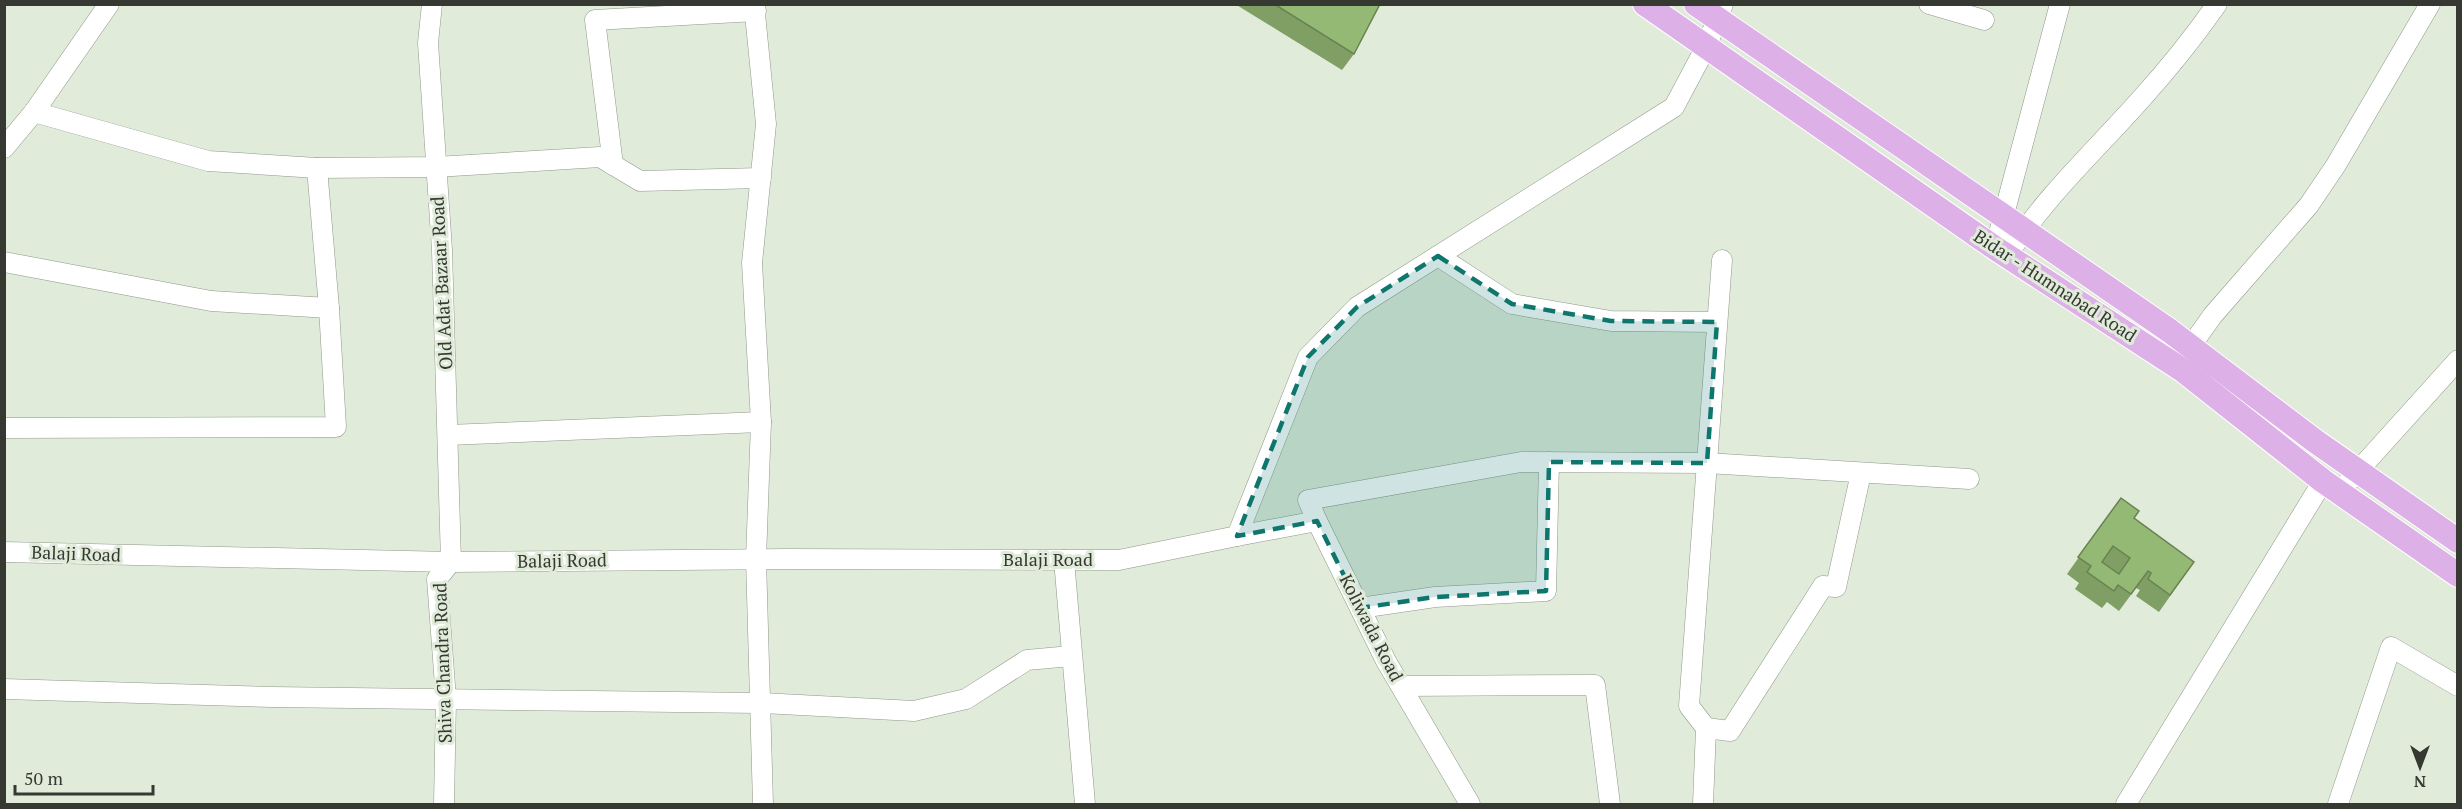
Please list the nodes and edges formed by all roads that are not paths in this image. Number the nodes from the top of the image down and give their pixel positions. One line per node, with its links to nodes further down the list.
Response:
1 (109, 4): 13 (street)
2 (432, 4): 16 (street, Old Adat Bazaar Road)
3 (1645, 4): 12 (main road, Bidar - Humnabad Road)
4 (1696, 4): 10 (main road, Bidar - Humnabad Road)
5 (1929, 4): 11 (street)
6 (2060, 4): 19 (street)
7 (2217, 4): 20 (street)
8 (2430, 4): 27 (street)
9 (755, 8): 15 (street); 18 (street)
10 (1720, 12): 12 (street); 19 (main road, Bidar - Humnabad Road)
11 (1984, 20)
12 (1707, 45): 21 (main road, Bidar - Humnabad Road); 22 (street)
13 (34, 112): 14 (street); 17 (street)
14 (4, 148)
15 (613, 165): 16 (street); 18 (street)
16 (436, 167): 17 (street); 31 (street, Old Adat Bazaar Road)
17 (316, 168): 25 (street)
18 (761, 178): 29 (street)
19 (2004, 215): 20 (main road, Bidar - Humnabad Road); 21 (street)
20 (2024, 229): 21 (street); 27 (main road, Bidar - Humnabad Road)
21 (2001, 252): 27 (main road, Bidar - Humnabad Road)
22 (1438, 256): 26 (street); 39 (street)
23 (1722, 260): 26 (street)
24 (4, 262): 25 (street)
25 (329, 308): 30 (street)
26 (1717, 322): 33 (street)
27 (2183, 356): 34 (main road, Bidar - Humnabad Road); 37 (main road, Bidar - Humnabad Road)
28 (2454, 372): 34 (street)
29 (761, 422): 31 (street); 42 (street)
30 (4, 428)
31 (448, 435): 44 (street, Old Adat Bazaar Road)
32 (1549, 462): 33 (street); 38 (street); 46 (street)
33 (1707, 463): 35 (street); 53 (street)
34 (2358, 471): 37 (street); 40 (main road, Bidar - Humnabad Road)
35 (1861, 473): 36 (street); 53 (street)
36 (1969, 480)
37 (2331, 487): 45 (main road, Bidar - Humnabad Road); 60 (street)
38 (1317, 521): 39 (street); 46 (street, Koliwada Road)
39 (1237, 536): 43 (street, Balaji Road)
40 (2457, 540)
41 (4, 552): 44 (street, Balaji Road)
42 (756, 559): 43 (street, Balaji Road); 44 (street, Balaji Road); 52 (street)
43 (1064, 560): 47 (street)
44 (451, 562): 51 (street, Shiva Chandra Road)
45 (2457, 575)
46 (1360, 608): 48 (street, Koliwada Road)
47 (1071, 656): 52 (street); 56 (street)
48 (1401, 686): 57 (street, Koliwada Road); 58 (street)
49 (2457, 686): 61 (street)
50 (4, 689): 51 (street)
51 (446, 699): 52 (street); 54 (street, Shiva Chandra Road)
52 (760, 703): 55 (street)
53 (1706, 728): 59 (street)
54 (444, 804)
55 (763, 804)
56 (1085, 804)
57 (1470, 804)
58 (1610, 804)
59 (1703, 804)
60 (2126, 804)
61 (2338, 804)

